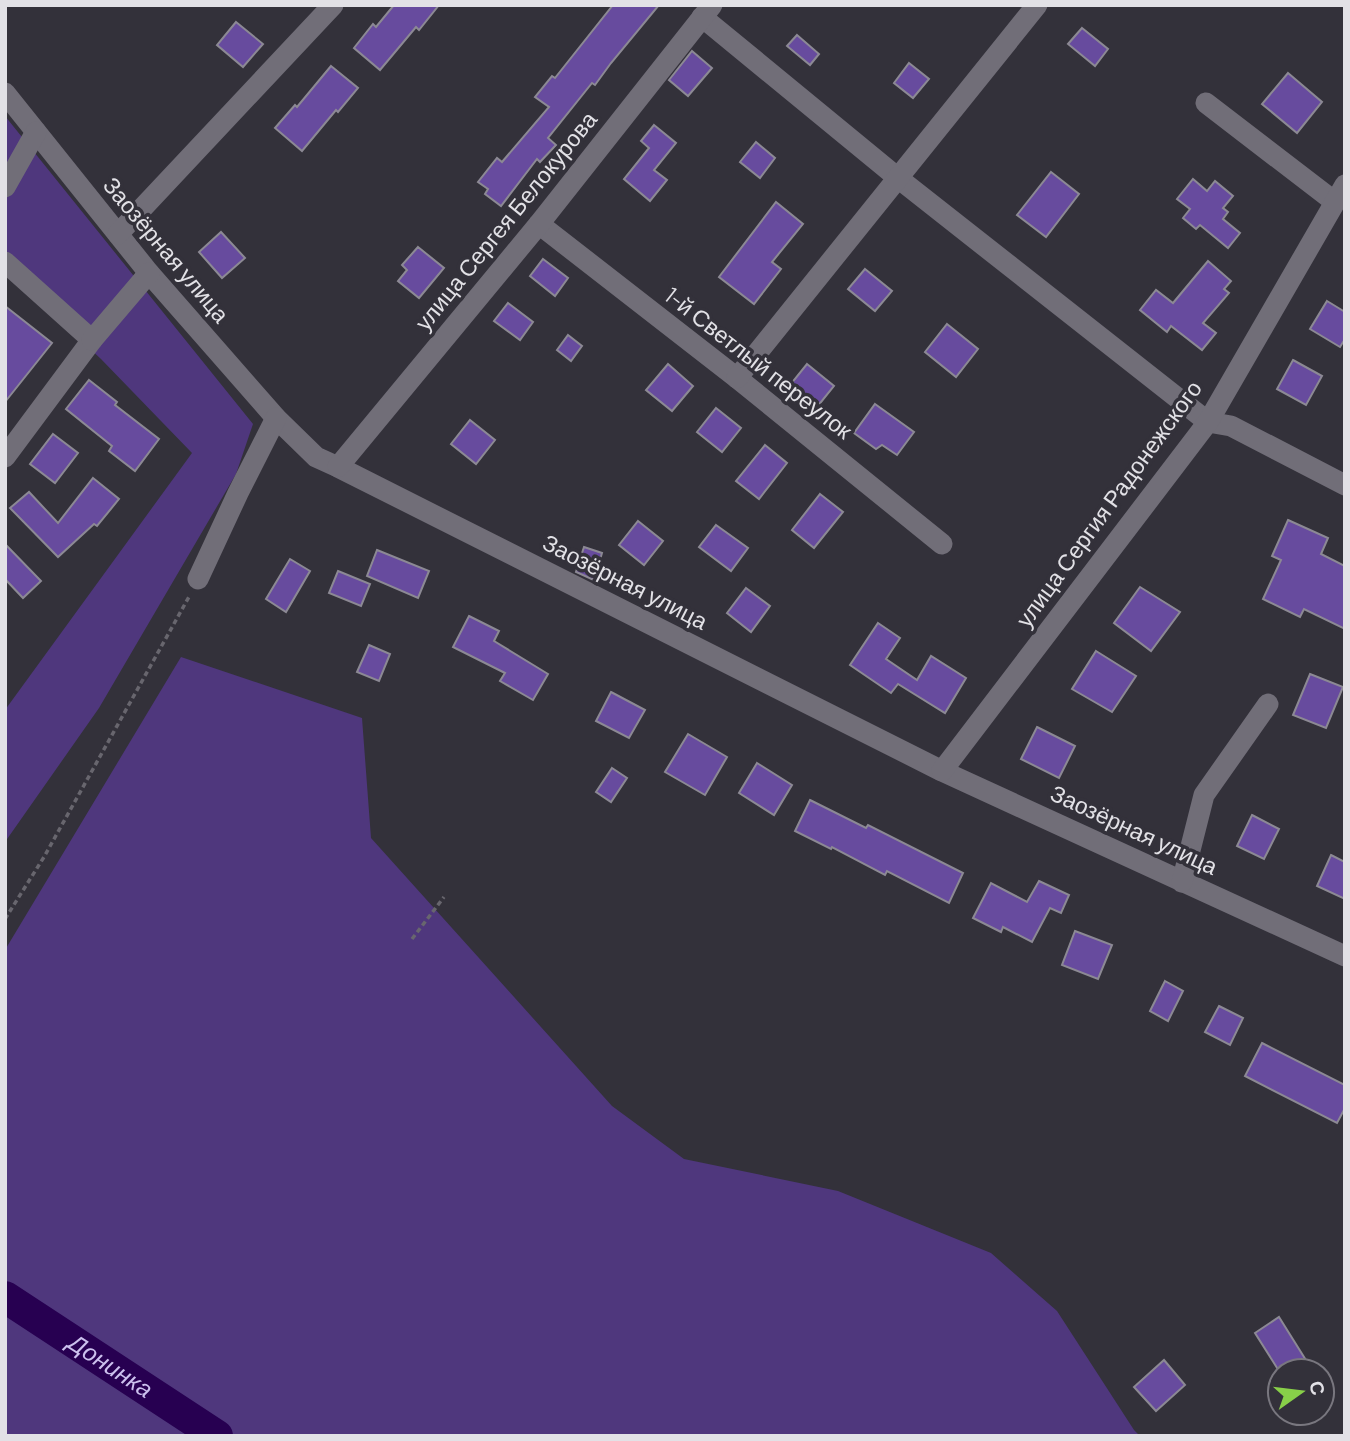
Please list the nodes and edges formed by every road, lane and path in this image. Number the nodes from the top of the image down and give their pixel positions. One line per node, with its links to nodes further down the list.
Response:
1 (333, 5): 11 (street)
2 (1037, 5): 7 (street)
3 (707, 11): 7 (street); 10 (street, улица Сергея Белокурова)
4 (5, 93): 6 (street, Заозёрная улица)
5 (1206, 103): 9 (street)
6 (36, 132): 8 (street); 11 (street, Заозёрная улица)
7 (898, 178): 15 (street); 17 (street)
8 (5, 187)
9 (1340, 193): 17 (street, улица Сергия Радонежского)
10 (539, 224): 15 (street, 1-й Светлый переулок); 19 (street, улица Сергея Белокурова)
11 (118, 234): 13 (street, Заозёрная улица)
12 (5, 262): 14 (street)
13 (149, 273): 14 (street); 16 (street, Заозёрная улица)
14 (92, 340): 18 (street)
15 (737, 378): 21 (street, 1-й Светлый переулок)
16 (276, 418): 19 (street, Заозёрная улица); 22 (street)
17 (1208, 422): 20 (street); 24 (street, улица Сергия Радонежского)
18 (5, 457)
19 (338, 467): 24 (street, Заозёрная улица)
20 (1345, 485)
21 (942, 544)
22 (198, 579): 27 (path)
23 (1268, 704): 25 (street)
24 (942, 771): 25 (street, Заозёрная улица)
25 (1182, 882): 29 (street, Заозёрная улица)
26 (444, 897): 28 (path)
27 (5, 919)
28 (412, 939)
29 (1345, 956)

